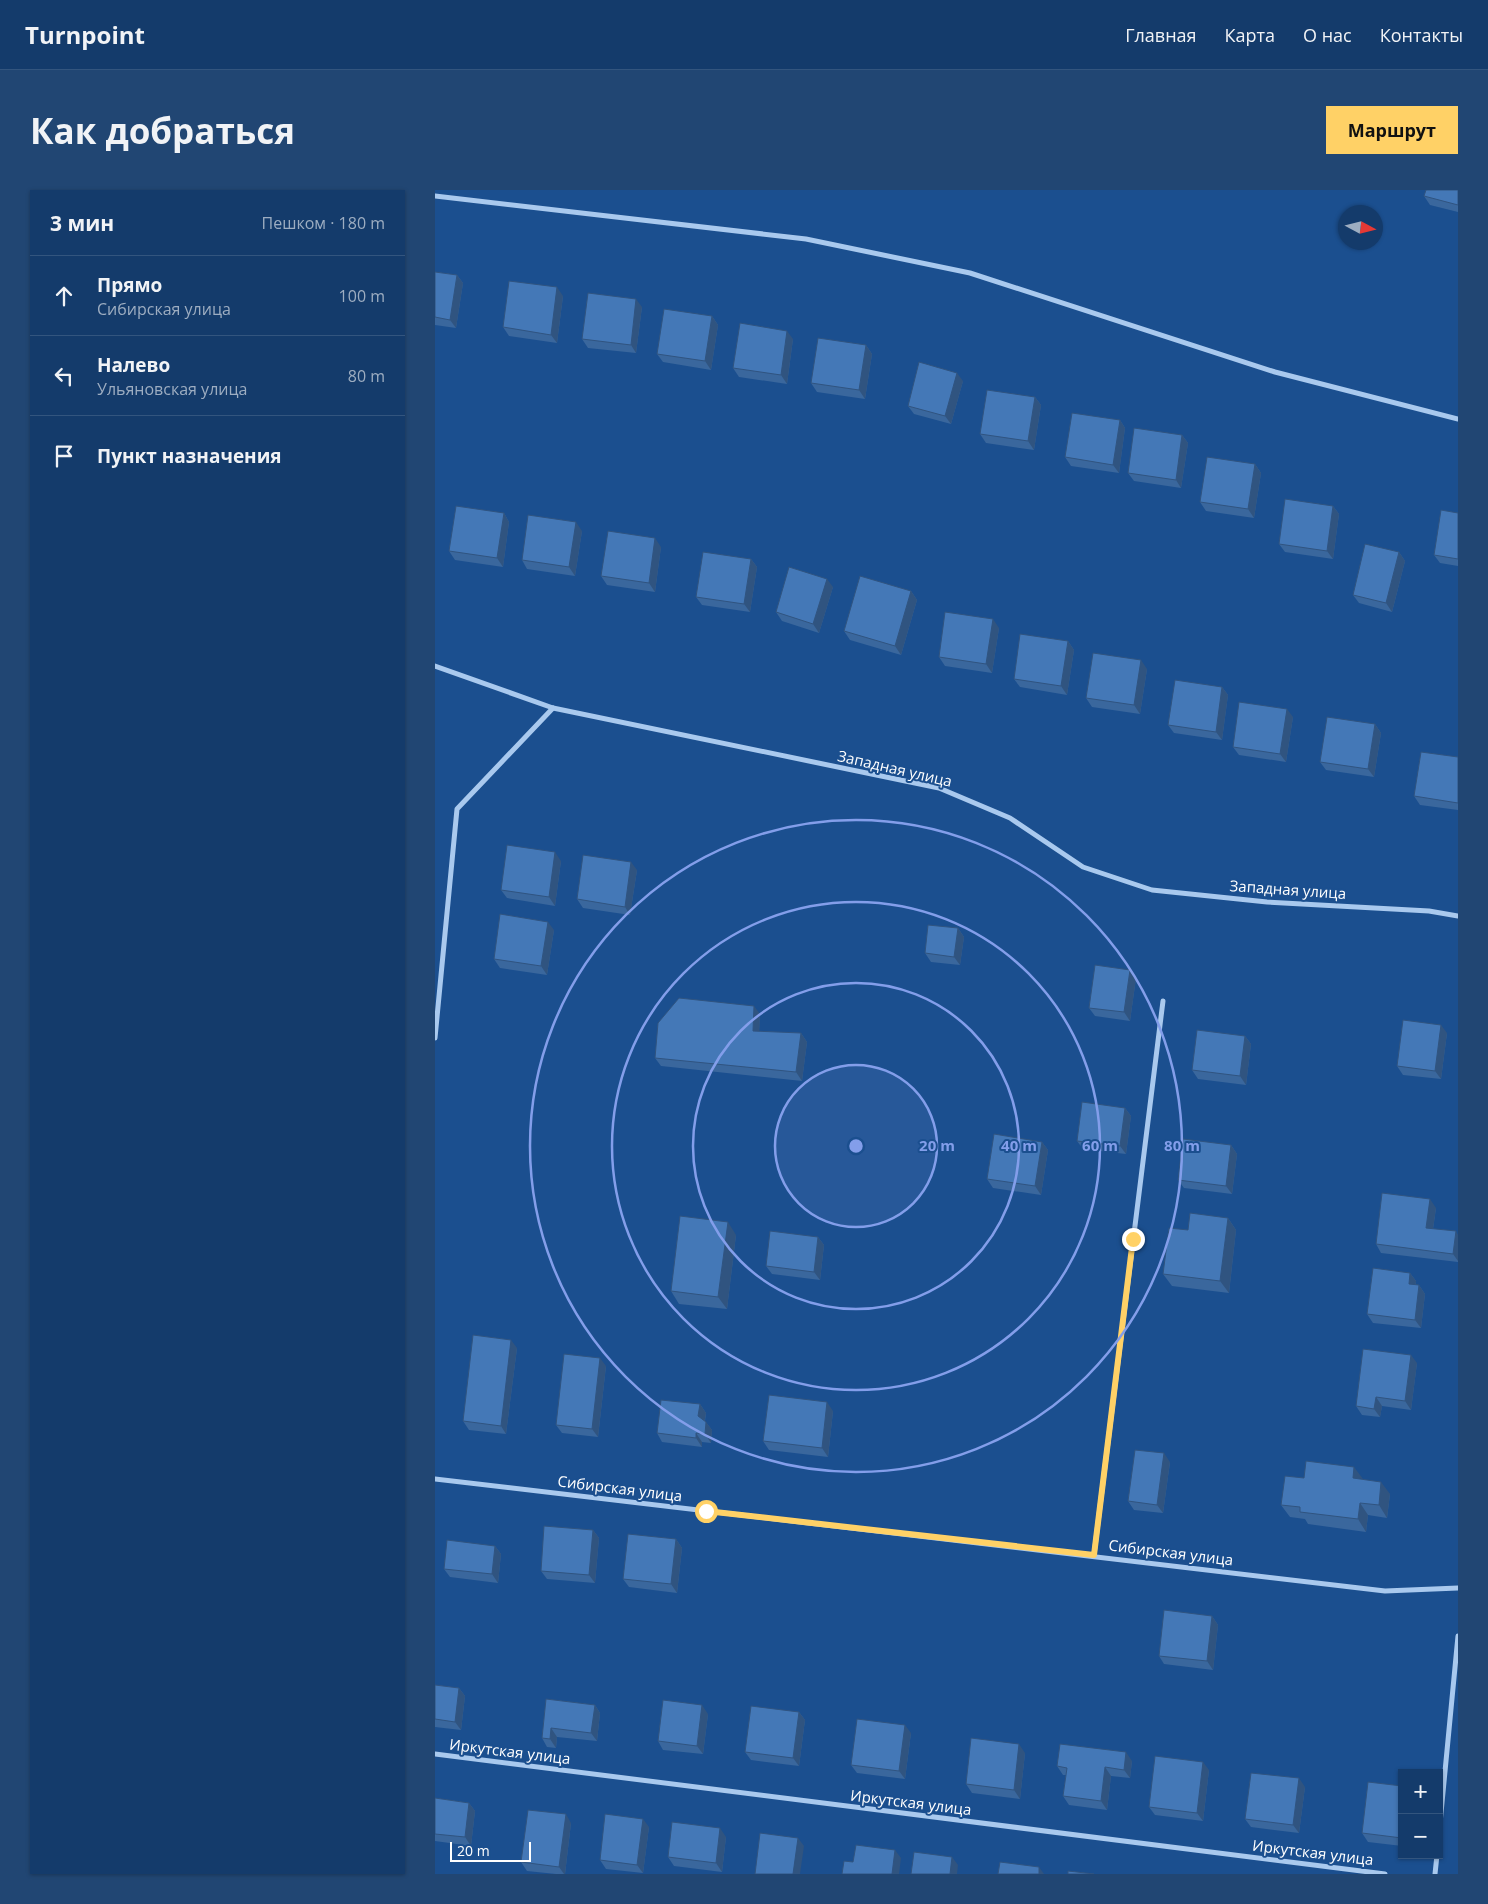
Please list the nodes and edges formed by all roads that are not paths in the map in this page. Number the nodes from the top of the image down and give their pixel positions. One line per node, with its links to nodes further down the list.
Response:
1 (435, 196): 2 (street)
2 (1458, 419)
3 (435, 666): 4 (street, Западная улица)
4 (553, 708): 5 (street, Западная улица); 7 (street)
5 (1458, 916)
6 (1163, 1001): 9 (street)
7 (435, 1038)
8 (435, 1479): 9 (street, Сибирская улица)
9 (1094, 1555): 10 (street, Сибирская улица)
10 (1458, 1588)
11 (1458, 1636): 13 (street)
12 (435, 1754): 15 (street, Иркутская улица)
13 (1441, 1814)
14 (1437, 1859): 16 (street)
15 (1385, 1874)
16 (1435, 1874)

